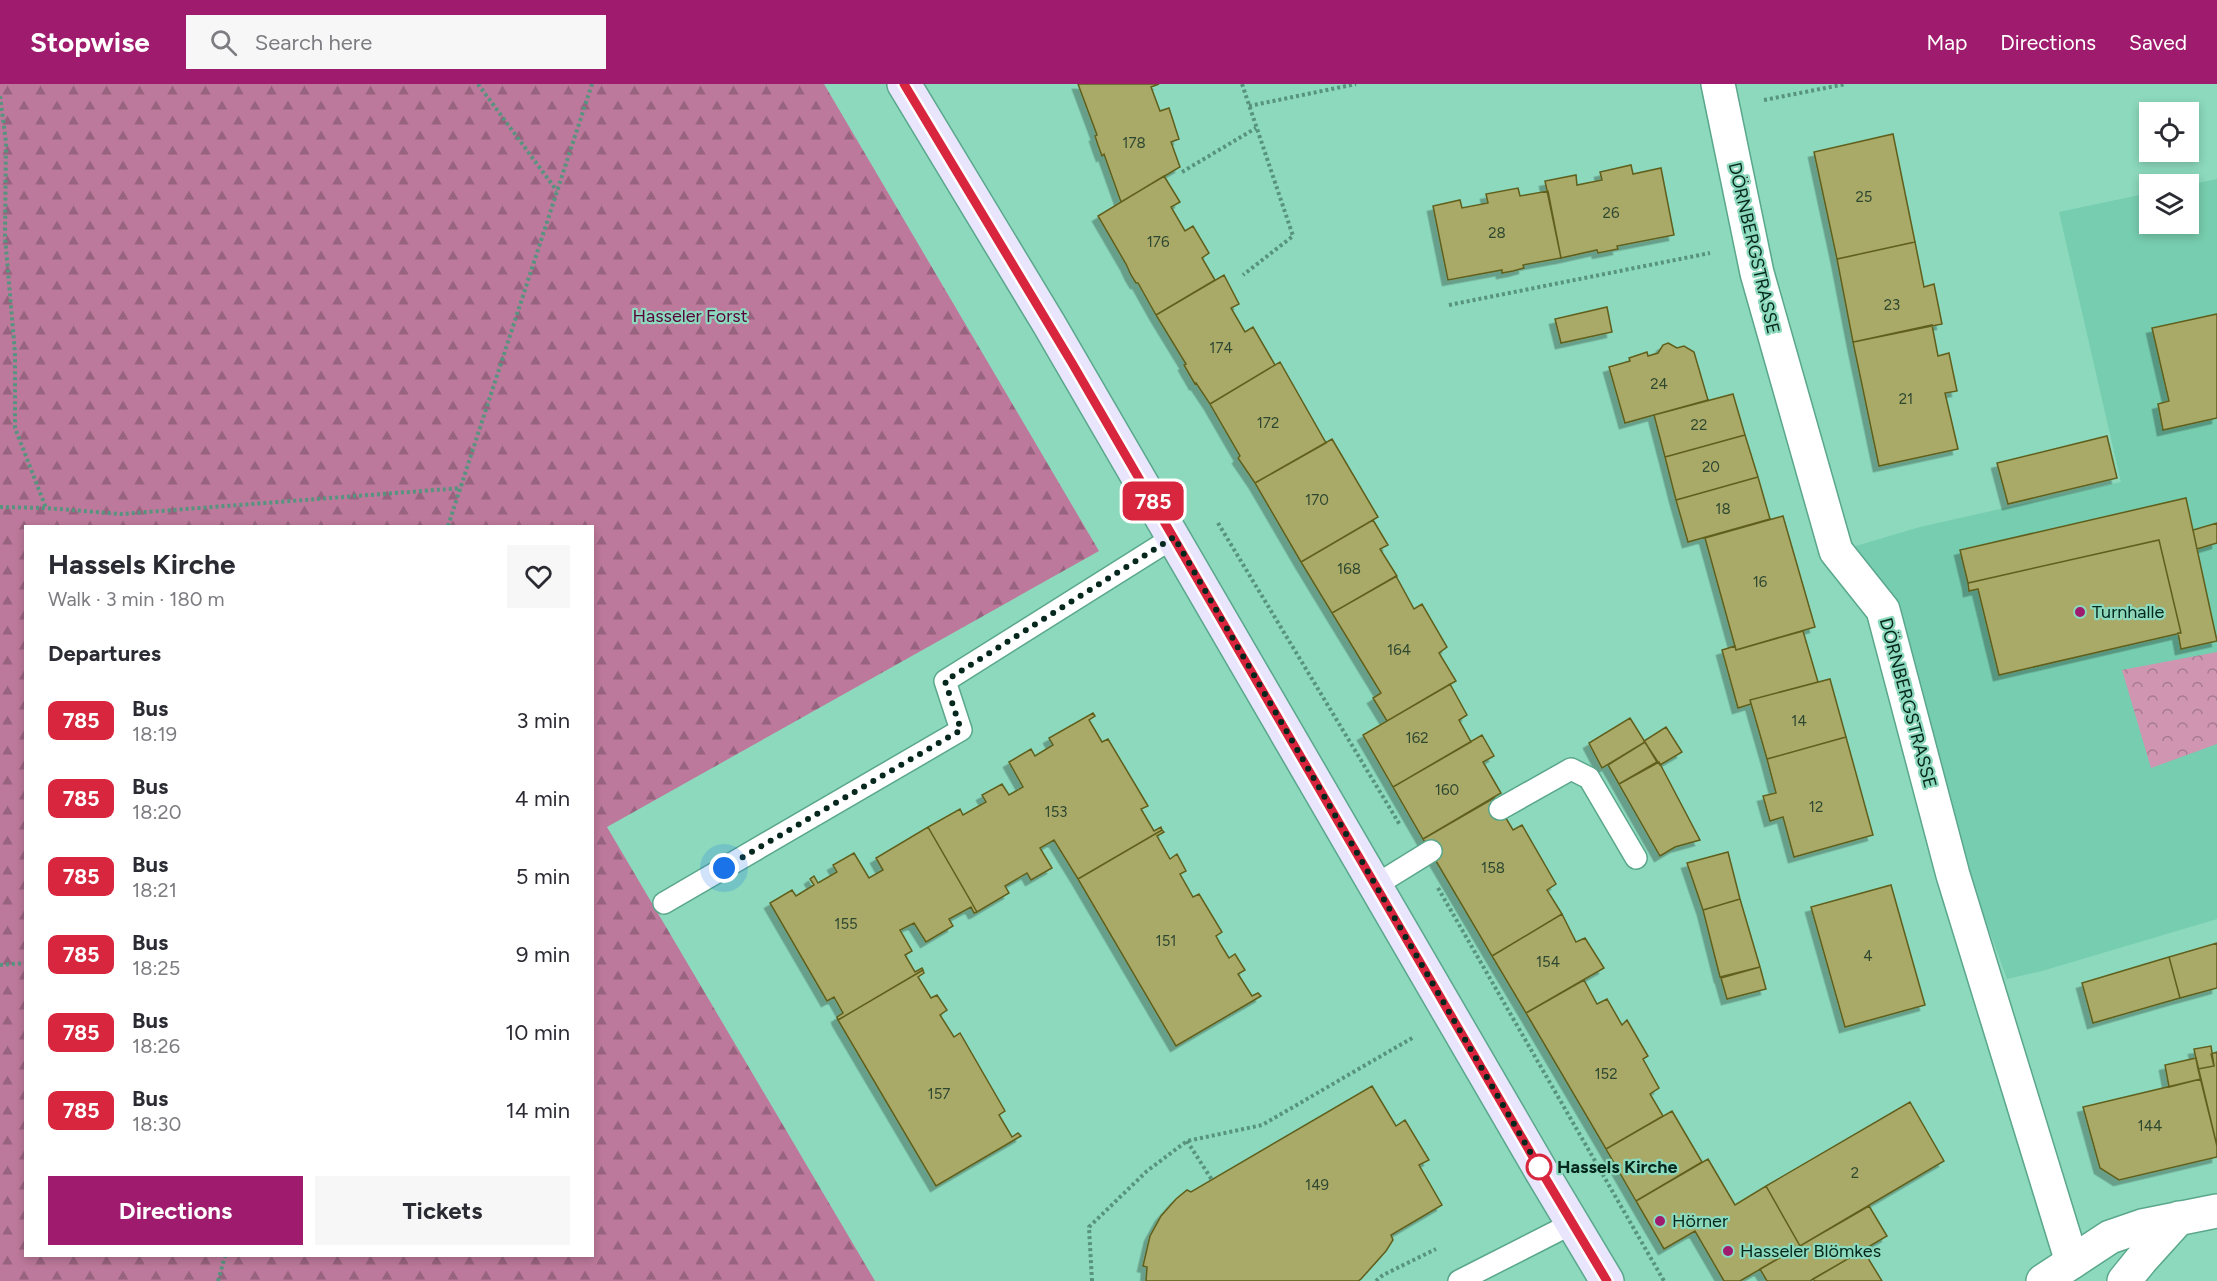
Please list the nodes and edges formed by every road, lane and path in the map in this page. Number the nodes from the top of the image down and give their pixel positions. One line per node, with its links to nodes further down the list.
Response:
1 (478, 84): 12 (path)
2 (592, 84): 12 (path)
3 (904, 84): 21 (main road)
4 (1242, 84): 9 (path)
5 (1356, 84): 9 (path)
6 (1846, 84): 8 (path)
7 (0, 96): 18 (path)
8 (1720, 96): 13 (street, DÖRNBERGSTRASSE)
9 (1249, 106): 10 (path)
10 (1256, 128): 11 (path); 14 (path)
11 (1182, 172)
12 (558, 192): 16 (path)
13 (1751, 244): 15 (path); 36 (street, DÖRNBERGSTRASSE)
14 (1243, 275)
15 (1449, 305)
16 (461, 489): 18 (path); 20 (path)
17 (0, 507): 18 (path)
18 (46, 508)
19 (1214, 516): 23 (path)
20 (448, 525)
21 (1174, 537): 25 (main road); 26 (lane)
22 (1500, 809): 24 (lane)
23 (1425, 855): 25 (lane); 41 (path)
24 (1636, 858)
25 (1376, 885): 29 (main road)
26 (664, 903)
27 (24, 963): 28 (path)
28 (0, 965)
29 (1452, 1015): 30 (path); 34 (main road)
30 (1187, 1141): 31 (path); 38 (path)
31 (1212, 1180)
32 (2217, 1210): 33 (street)
33 (2179, 1218): 36 (street); 43 (street)
34 (1573, 1223): 39 (lane); 40 (main road)
35 (225, 1257): 37 (path)
36 (2072, 1271): 42 (street)
37 (218, 1281)
38 (1092, 1281)
39 (1459, 1281)
40 (1607, 1281)
41 (1664, 1281)
42 (2043, 1281)
43 (2124, 1281)

